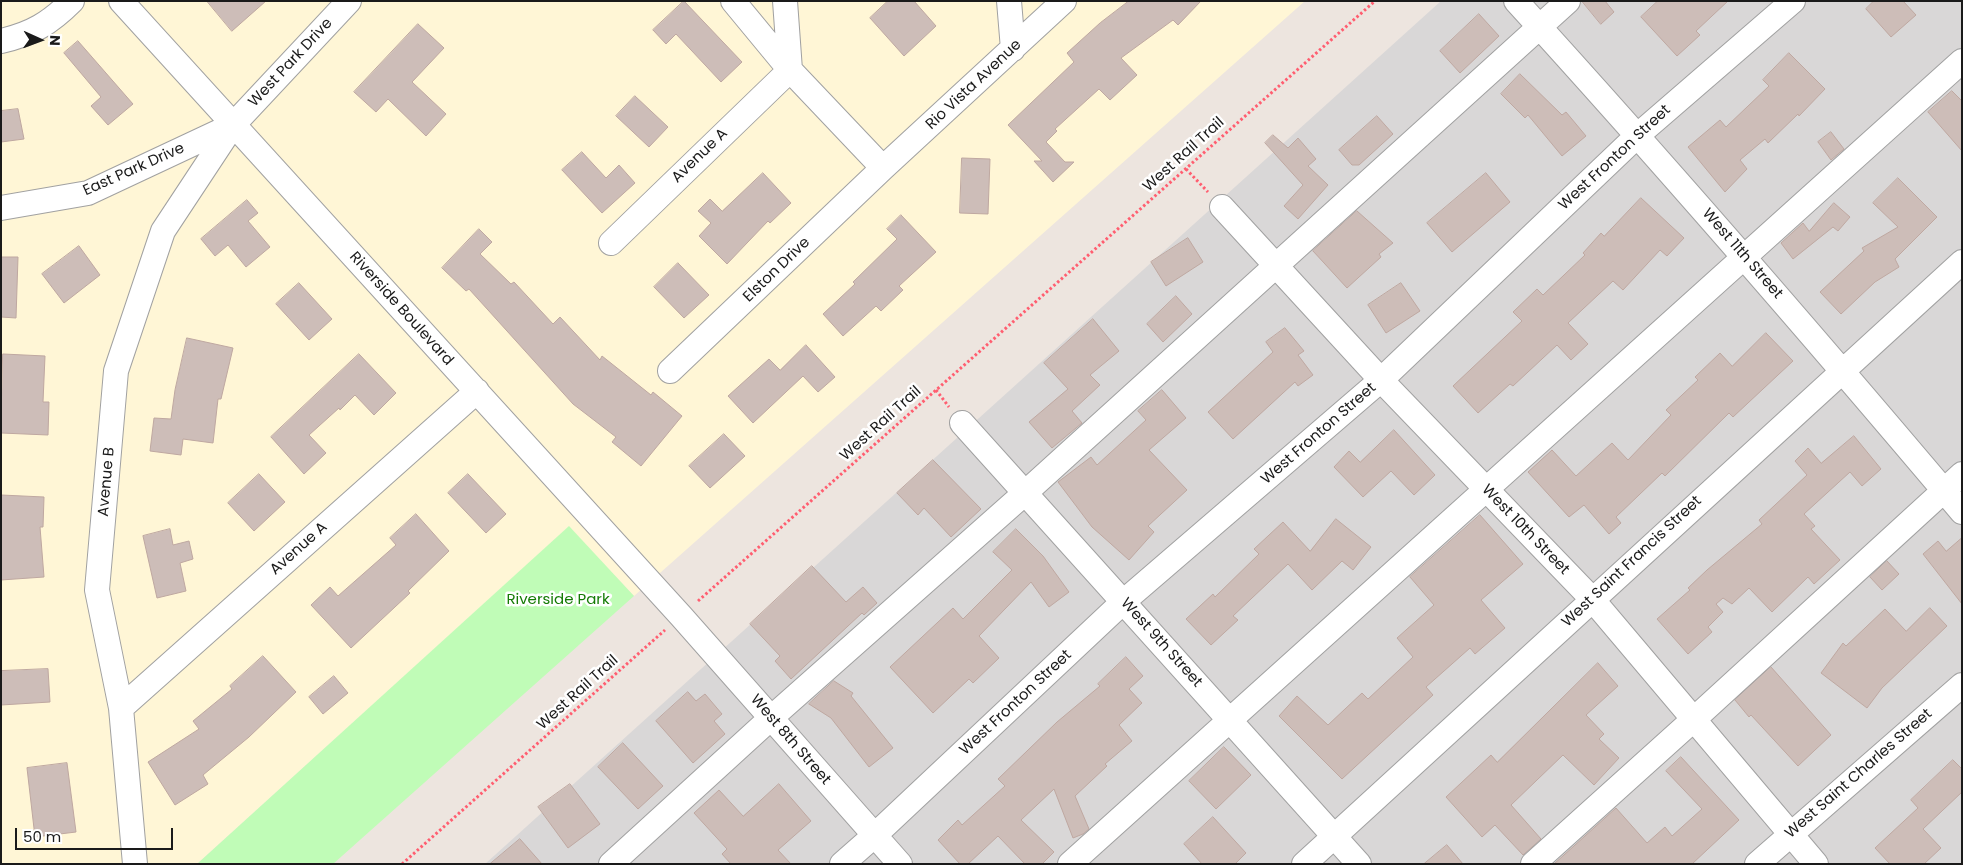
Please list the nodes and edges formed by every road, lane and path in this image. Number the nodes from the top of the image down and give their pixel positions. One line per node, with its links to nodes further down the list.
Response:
1 (72, 1): 13 (street)
2 (121, 1): 17 (street, Riverside Boulevard)
3 (349, 1): 17 (street, West Park Drive)
4 (732, 1): 16 (street)
5 (785, 1): 16 (street)
6 (1009, 1): 14 (street)
7 (1064, 1): 14 (street, Rio Vista Avenue)
8 (1375, 1): 20 (path, West Rail Trail)
9 (1516, 1): 12 (street, West 11th Street)
10 (1568, 1): 12 (street)
11 (1792, 1): 18 (street, West Fronton Street)
12 (1539, 26): 18 (street, West 11th Street); 26 (street)
13 (1, 41)
14 (1013, 49): 19 (street, Rio Vista Avenue)
15 (1962, 61): 24 (street)
16 (790, 70): 19 (street); 23 (street, Avenue A)
17 (233, 125): 22 (street, East Park Drive); 30 (street, Riverside Boulevard); 41 (street, Avenue B)
18 (1638, 135): 24 (street, West 11th Street); 29 (street, West Fronton Street)
19 (883, 168): 28 (street, Elston Drive)
20 (1186, 169): 21 (path); 39 (path, West Rail Trail)
21 (1222, 207): 26 (street, West 10th Street)
22 (1, 208)
23 (611, 243)
24 (1744, 257): 27 (street, West 11th Street); 33 (street)
25 (1962, 262): 27 (street, West Saint Francis Street)
26 (1276, 266): 29 (street, West 10th Street); 35 (street)
27 (1842, 370): 34 (street, West 11th Street); 37 (street, West Saint Francis Street)
28 (670, 371)
29 (1381, 380): 33 (street, West 10th Street); 38 (street, West Fronton Street)
30 (477, 391): 39 (street, Riverside Boulevard); 41 (street, Avenue A)
31 (962, 423): 35 (street, West 9th Street)
32 (1962, 474): 34 (street)
33 (1486, 489): 37 (street, West 10th Street); 44 (street)
34 (1943, 490): 36 (street, West 11th Street); 43 (street)
35 (1025, 493): 38 (street, West 9th Street); 42 (street)
36 (1962, 512)
37 (1592, 599): 43 (street, West 10th Street); 47 (street, West Saint Francis Street)
38 (1123, 602): 44 (street, West 9th Street); 46 (street, West Fronton Street)
39 (681, 616): 42 (street, West 8th Street); 49 (path, West Rail Trail)
40 (1962, 685): 45 (street, West Saint Charles Street)
41 (121, 708): 48 (street, Avenue B)
42 (770, 718): 46 (street, West 8th Street); 50 (street)
43 (1694, 719): 45 (street, West 10th Street); 56 (street)
44 (1230, 720): 47 (street, West 9th Street); 53 (street)
45 (1791, 833): 57 (street, West Saint Charles Street); 58 (street, West 10th Street)
46 (875, 836): 51 (street, West Fronton Street); 52 (street, West 8th Street)
47 (1334, 836): 54 (street, West Saint Francis Street); 55 (street, West 9th Street)
48 (135, 864)
49 (402, 864)
50 (611, 864)
51 (842, 864)
52 (900, 864)
53 (1070, 864)
54 (1304, 864)
55 (1359, 864)
56 (1533, 864)
57 (1757, 864)
58 (1816, 864)

